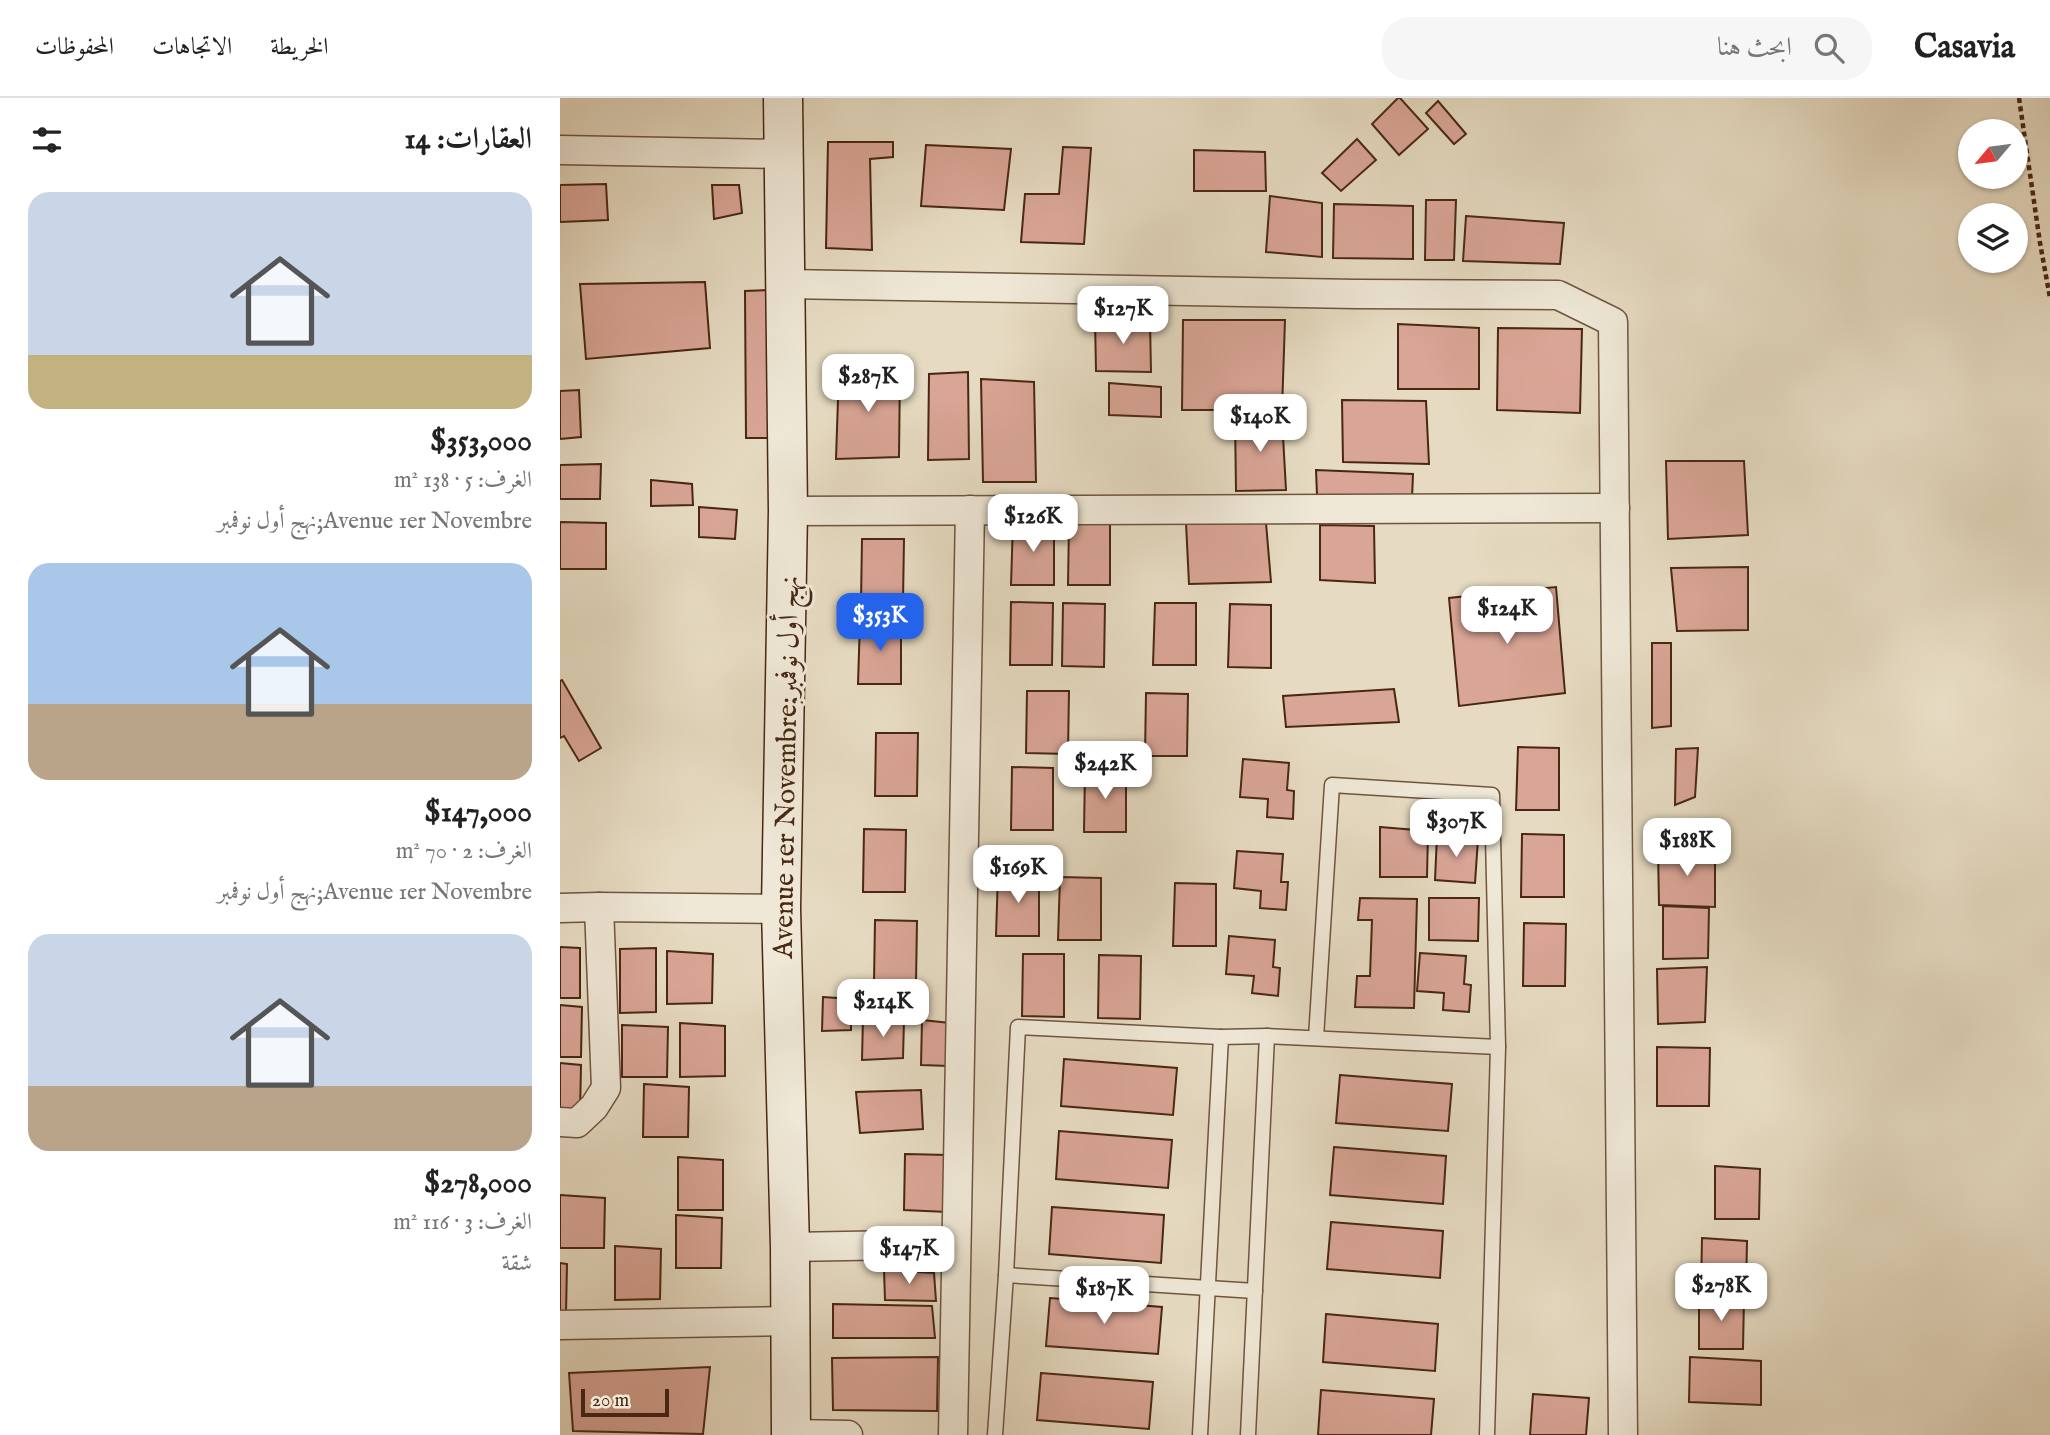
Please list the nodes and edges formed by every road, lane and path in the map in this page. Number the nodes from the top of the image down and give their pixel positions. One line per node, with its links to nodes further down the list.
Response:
1 (783, 98): 4 (main road, Avenue 1er Novembre;نهج أول نوفمبر)
2 (2019, 98): 6 (path)
3 (560, 150): 4 (street)
4 (784, 154): 5 (main road, Avenue 1er Novembre;نهج أول نوفمبر)
5 (785, 284): 7 (street); 9 (main road, Avenue 1er Novembre;نهج أول نوفمبر)
6 (2050, 298)
7 (1615, 508): 8 (street); 32 (street)
8 (970, 510): 9 (street); 18 (street)
9 (788, 511): 12 (main road, Avenue 1er Novembre;نهج أول نوفمبر)
10 (599, 907): 11 (street); 12 (street); 17 (street)
11 (560, 908)
12 (781, 909): 19 (main road, Avenue 1er Novembre;نهج أول نوفمبر)
13 (1267, 1036): 14 (lane); 15 (lane); 22 (lane)
14 (1221, 1037): 20 (lane); 21 (lane)
15 (1316, 1038): 16 (lane); 16 (lane)
16 (1498, 1047): 31 (lane)
17 (560, 1122)
18 (956, 1244): 19 (street); 27 (street)
19 (790, 1247): 23 (main road, Avenue 1er Novembre;نهج أول نوفمبر)
20 (1006, 1275): 21 (lane); 28 (lane)
21 (1208, 1288): 22 (lane); 29 (lane)
22 (1255, 1291): 30 (lane)
23 (790, 1321): 24 (street); 25 (main road, Avenue 1er Novembre;نهج أول نوفمبر)
24 (560, 1325)
25 (790, 1435): 26 (street)
26 (848, 1435)
27 (953, 1435)
28 (995, 1435)
29 (1200, 1435)
30 (1248, 1435)
31 (1488, 1435)
32 (1623, 1435)

